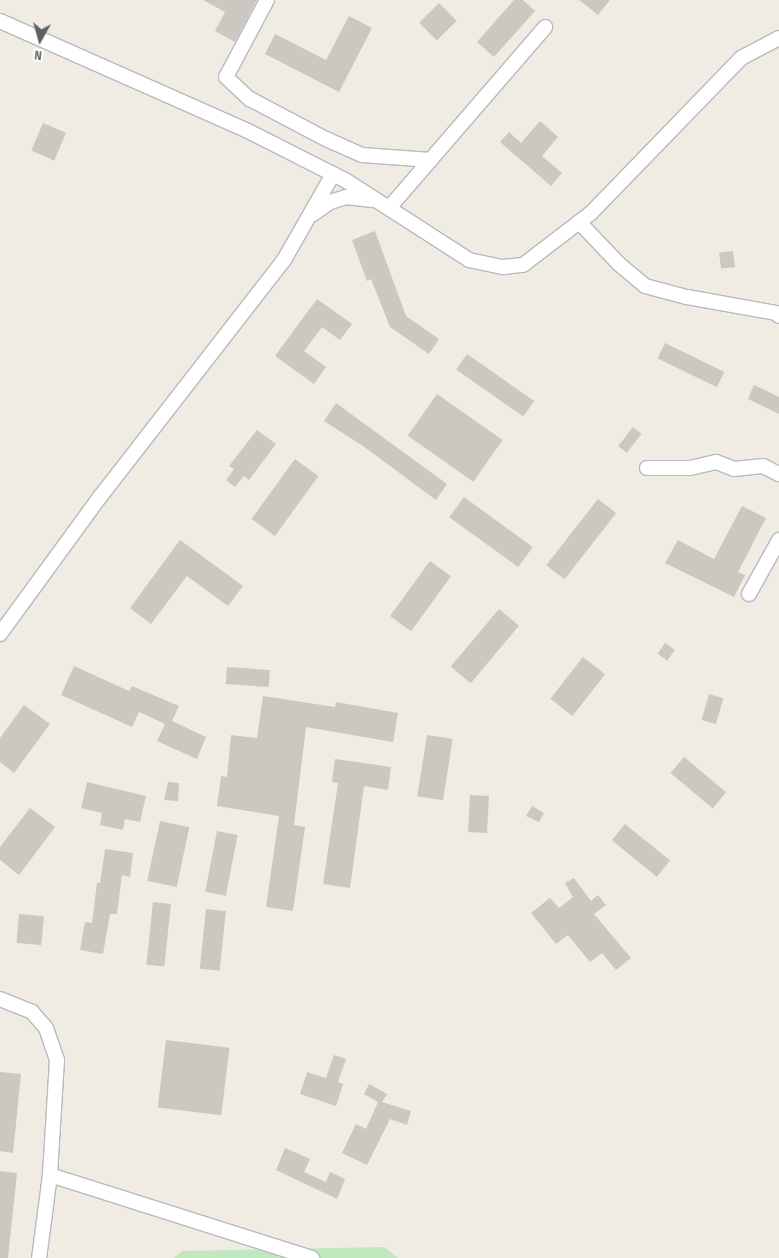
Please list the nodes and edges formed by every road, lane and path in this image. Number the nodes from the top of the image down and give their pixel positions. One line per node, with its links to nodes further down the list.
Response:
1 (267, 0): 5 (street)
2 (0, 21): 6 (street)
3 (545, 27): 5 (street)
4 (779, 38): 8 (street)
5 (431, 160): 7 (street)
6 (333, 174): 7 (street); 9 (street)
7 (384, 205): 8 (street); 9 (street)
8 (579, 222): 10 (street)
9 (305, 224): 15 (street)
10 (779, 316)
11 (647, 468): 12 (street)
12 (779, 474)
13 (779, 540): 14 (street)
14 (749, 594)
15 (0, 634)
16 (0, 999): 17 (street)
17 (50, 1175): 18 (street); 19 (street)
18 (39, 1258)
19 (312, 1258)

